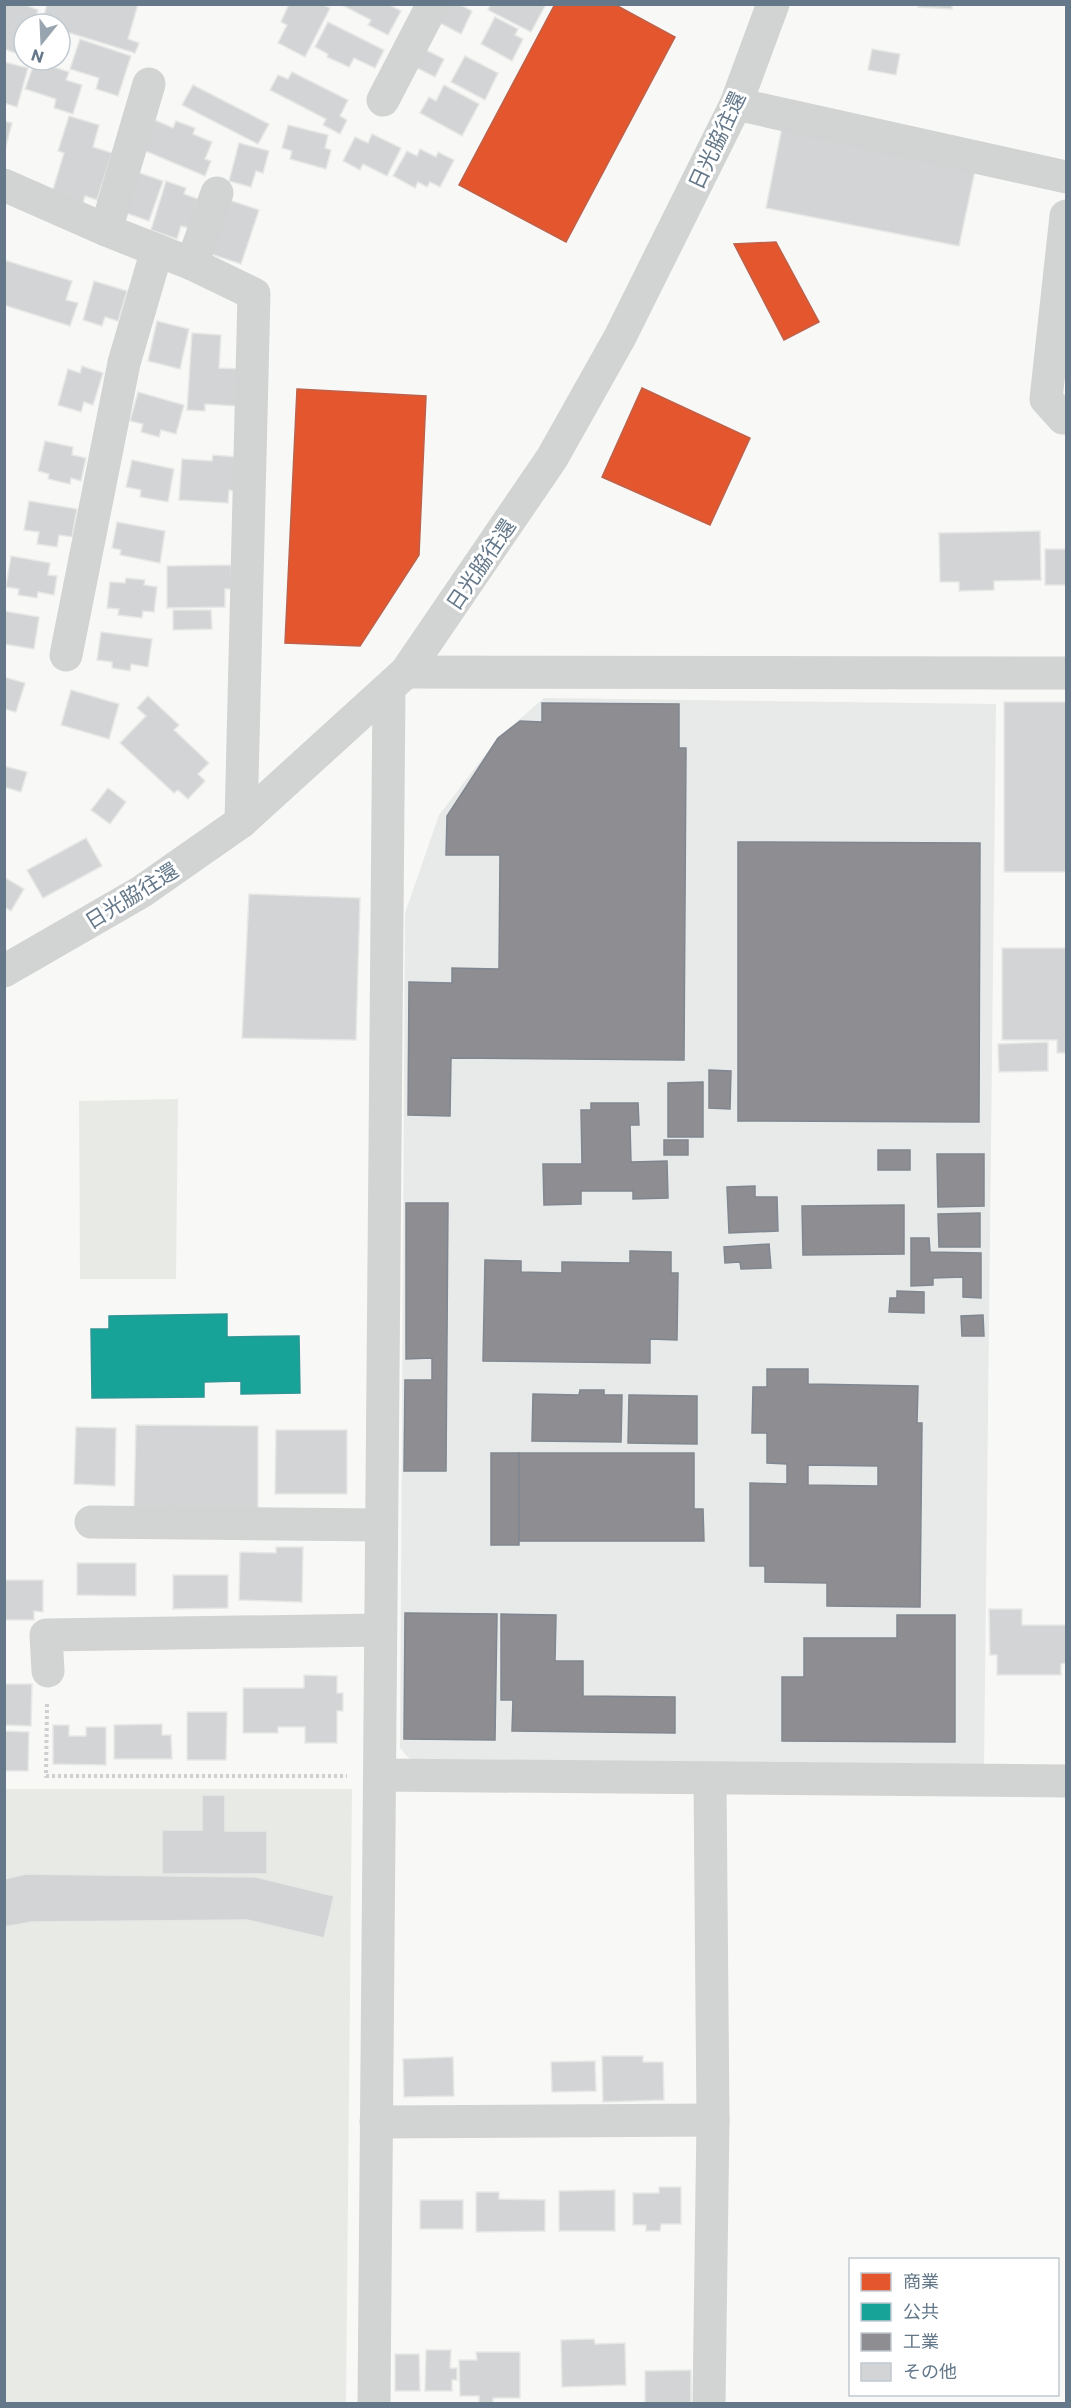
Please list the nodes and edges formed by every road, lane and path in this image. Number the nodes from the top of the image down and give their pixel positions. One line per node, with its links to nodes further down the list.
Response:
1 (433, 4): 4 (street)
2 (773, 4): 5 (street, 日光脇往還)
3 (149, 84): 10 (street)
4 (383, 100)
5 (736, 104): 6 (street); 16 (street, 日光脇往還)
6 (1066, 177)
7 (6, 191): 10 (street)
8 (217, 193): 12 (street)
9 (1066, 216): 13 (street)
10 (106, 230): 11 (street)
11 (157, 250): 12 (street); 14 (street)
12 (192, 264): 17 (street)
13 (1066, 418)
14 (66, 655)
15 (1066, 674): 16 (street)
16 (398, 681): 17 (street, 日光脇往還); 20 (street)
17 (242, 822): 18 (street, 日光脇往還)
18 (4, 971)
19 (91, 1522): 20 (street)
20 (381, 1525): 21 (street)
21 (380, 1630): 22 (street); 23 (street)
22 (48, 1671): 23 (path)
23 (364, 1776): 24 (street); 27 (street)
24 (710, 1779): 25 (street); 26 (street)
25 (1066, 1780)
26 (713, 2120): 27 (street); 29 (street)
27 (376, 2122): 28 (street)
28 (374, 2403)
29 (709, 2403)

